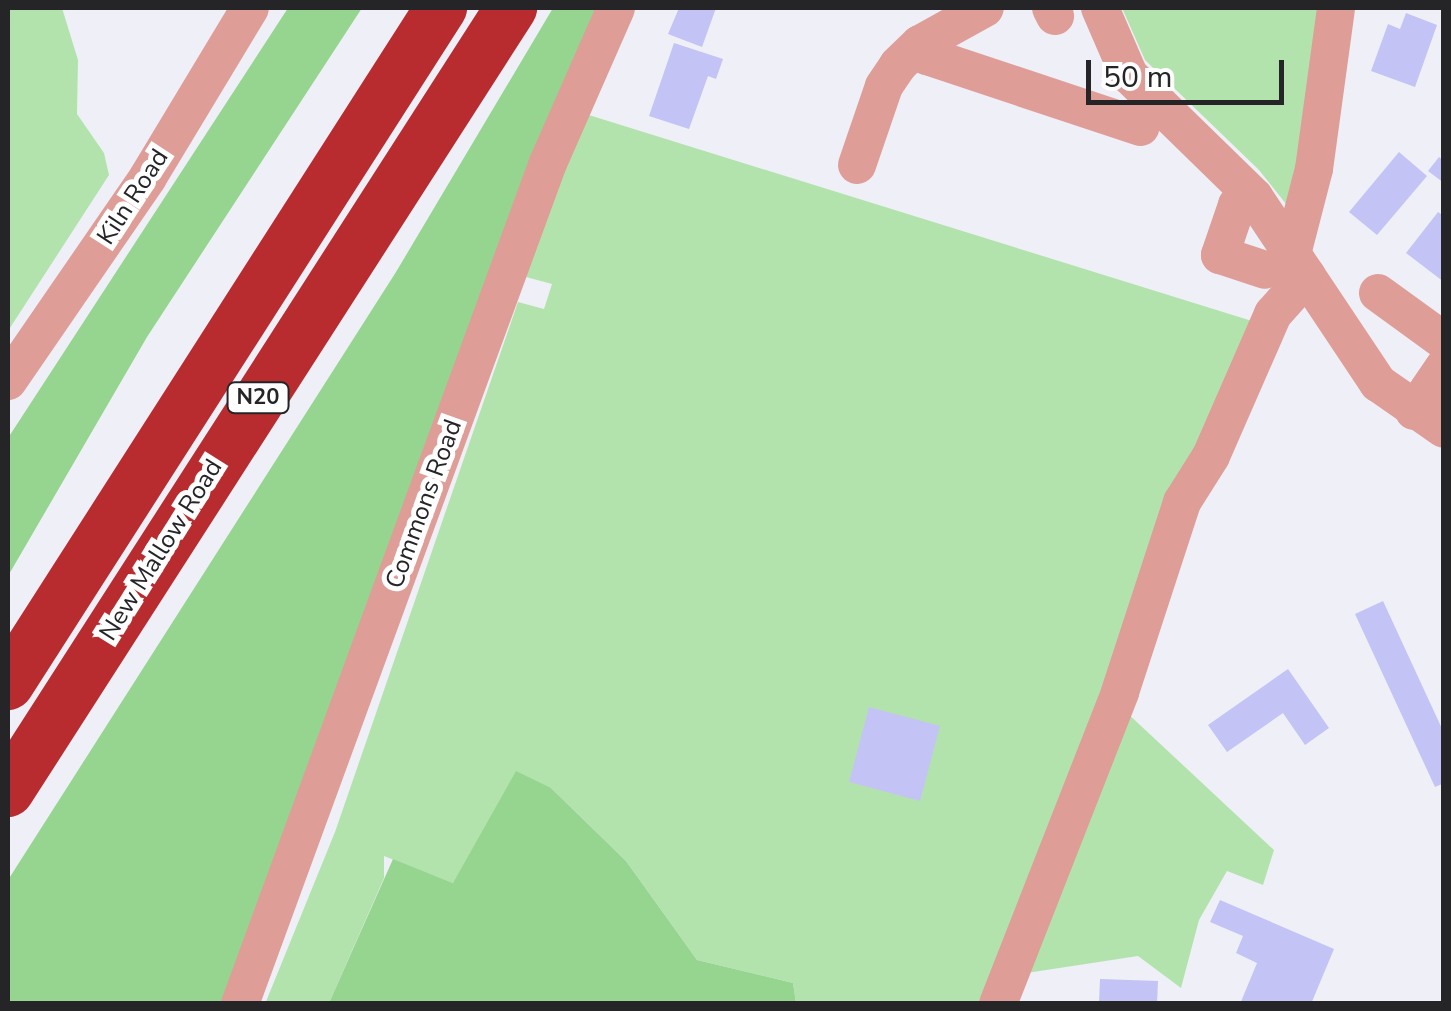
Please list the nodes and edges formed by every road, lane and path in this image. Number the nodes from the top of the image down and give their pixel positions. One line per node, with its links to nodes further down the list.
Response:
1 (250, 8): 16 (street, Kiln Road)
2 (441, 8): 18 (highway, N20)
3 (511, 8): 19 (highway, New Mallow Road / N20)
4 (616, 8): 20 (street, Commons Road)
5 (985, 8): 8 (street)
6 (1100, 8): 11 (street)
7 (1336, 8): 12 (street)
8 (920, 44): 9 (street); 10 (street)
9 (1141, 128)
10 (857, 165)
11 (1250, 193): 12 (street); 12 (street)
12 (1288, 267): 17 (street); 21 (street)
13 (1378, 293): 14 (street)
14 (1444, 341)
15 (1444, 368): 17 (street)
16 (8, 381)
17 (1429, 420)
18 (8, 684)
19 (8, 791)
20 (240, 1004)
21 (998, 1004)

